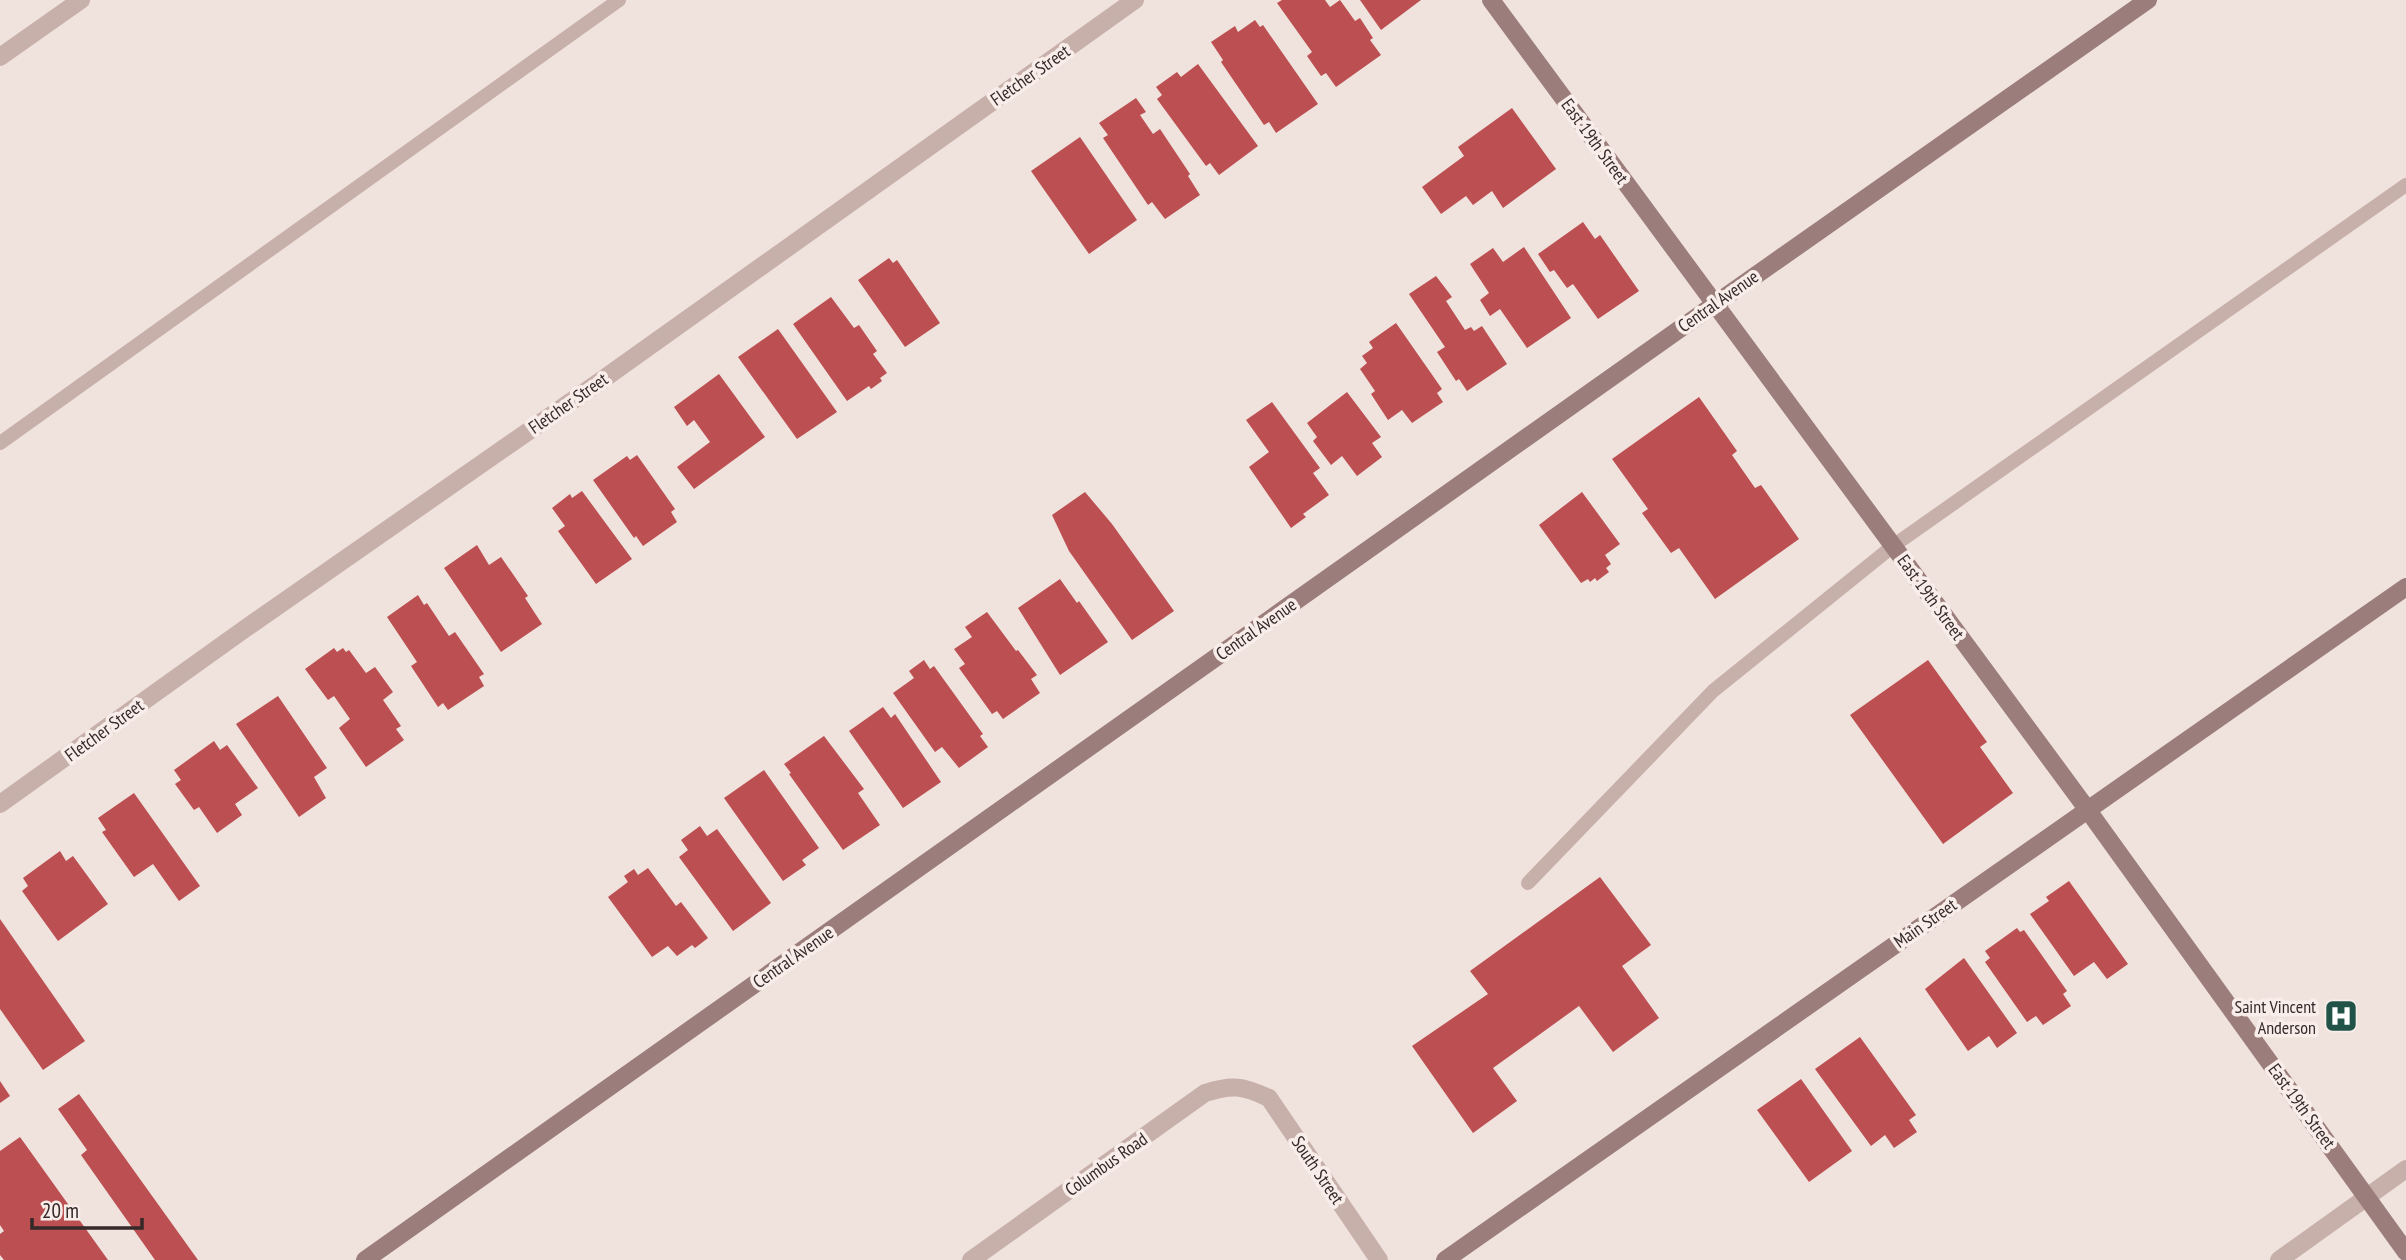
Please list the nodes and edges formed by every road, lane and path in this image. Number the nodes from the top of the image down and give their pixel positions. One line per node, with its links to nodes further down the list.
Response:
1 (81, 0): 6 (street)
2 (619, 0): 9 (lane)
3 (1135, 0): 12 (street, Fletcher Street)
4 (1491, 0): 8 (street, East 19th Street)
5 (2148, 0): 8 (street, Central Avenue)
6 (0, 57)
7 (2406, 186): 10 (lane)
8 (1714, 304): 10 (street, East 19th Street); 19 (street, Central Avenue)
9 (0, 443)
10 (1893, 546): 13 (street, East 19th Street); 14 (lane)
11 (2406, 587): 13 (street, Main Street)
12 (0, 804)
13 (2087, 809): 17 (street, East 19th Street); 22 (street, Main Street)
14 (1528, 883)
15 (1248, 1088): 20 (street, Columbus Road); 21 (street, South Street)
16 (2406, 1169): 17 (street)
17 (2367, 1197): 18 (street, East 19th Street); 23 (street)
18 (2406, 1252)
19 (365, 1260)
20 (971, 1260)
21 (1380, 1260)
22 (1445, 1260)
23 (2279, 1260)

